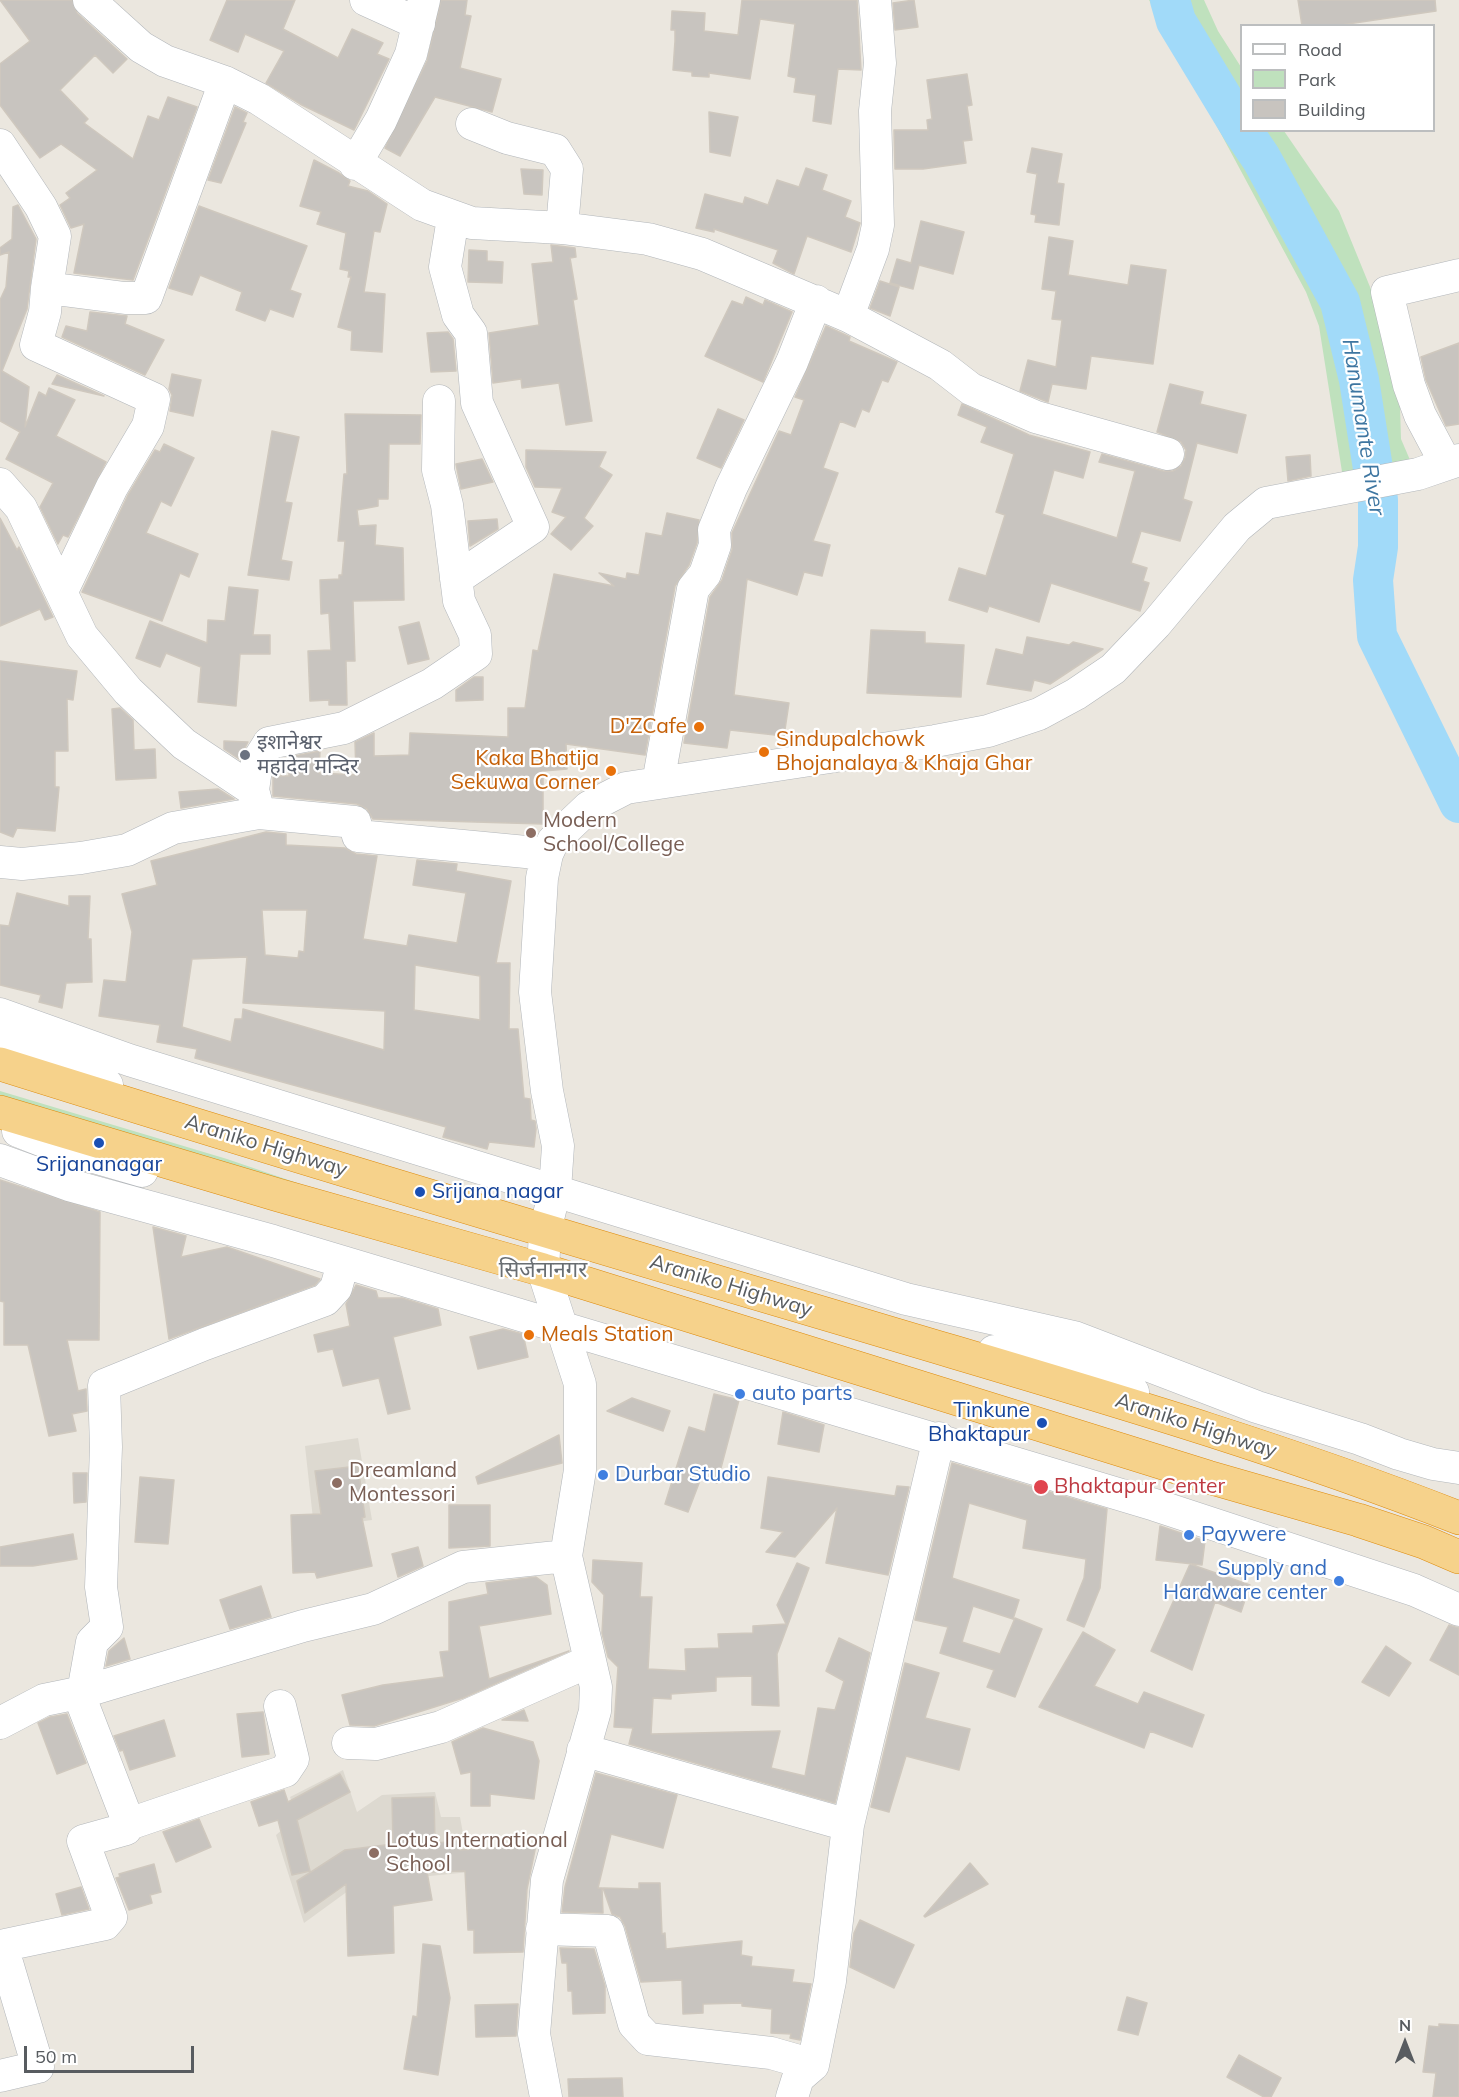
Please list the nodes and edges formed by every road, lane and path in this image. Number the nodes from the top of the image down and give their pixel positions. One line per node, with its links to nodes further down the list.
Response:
1 (89, 0): 5 (street)
2 (366, 0): 4 (street)
3 (875, 0): 14 (street)
4 (422, 12): 8 (street)
5 (225, 82): 8 (street); 12 (street)
6 (472, 124): 10 (street)
7 (0, 145): 12 (street)
8 (356, 164): 9 (street)
9 (453, 218): 10 (street); 19 (street)
10 (562, 228): 13 (street)
11 (1459, 275): 17 (street)
12 (47, 288): 20 (street)
13 (816, 301): 14 (street); 21 (street)
14 (848, 316): 16 (street)
15 (439, 401): 19 (street)
16 (1168, 454)
17 (1441, 466): 21 (street)
18 (0, 484): 20 (street)
19 (456, 579): 22 (street)
20 (62, 591): 22 (street)
21 (658, 783): 23 (street)
22 (256, 801): 23 (street); 24 (street)
23 (547, 854): 32 (street)
24 (0, 862)
25 (0, 1014): 32 (street)
26 (0, 1040): 30 (street)
27 (0, 1064): 30 (highway, Araniko Highway)
28 (0, 1112): 33 (highway, Araniko Highway)
29 (0, 1123): 33 (street)
30 (204, 1128): 34 (highway, Araniko Highway)
31 (0, 1160): 35 (street)
32 (555, 1190): 34 (street); 39 (street)
33 (278, 1196): 36 (highway, Araniko Highway)
34 (545, 1231): 36 (street); 40 (highway, Araniko Highway)
35 (343, 1263): 37 (street); 47 (street)
36 (543, 1270): 37 (street); 44 (highway, Araniko Highway)
37 (561, 1329): 38 (street); 43 (street)
38 (939, 1438): 45 (street); 53 (street)
39 (1459, 1468)
40 (1386, 1489): 41 (highway); 42 (highway, Araniko Highway)
41 (1459, 1505)
42 (1459, 1518)
43 (566, 1556): 46 (street); 47 (street)
44 (1459, 1557)
45 (1459, 1610)
46 (590, 1661): 50 (street); 51 (street)
47 (83, 1692): 49 (street); 52 (street)
48 (280, 1706): 52 (street)
49 (0, 1723)
50 (348, 1743)
51 (583, 1750): 53 (street); 54 (street)
52 (129, 1824): 55 (street)
53 (848, 1825): 56 (street)
54 (542, 1929): 56 (street); 58 (street)
55 (1, 1946): 57 (street)
56 (813, 2065): 59 (street)
57 (0, 2076)
58 (546, 2097)
59 (792, 2097)

